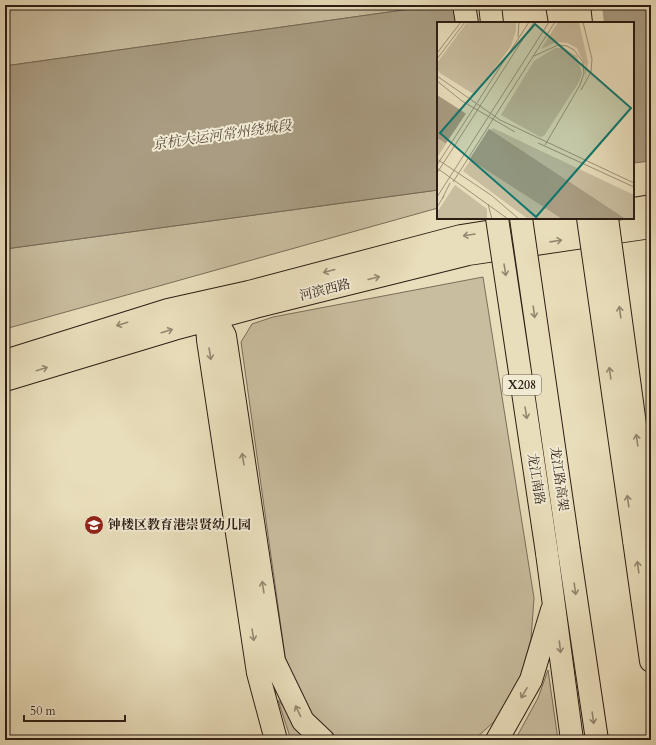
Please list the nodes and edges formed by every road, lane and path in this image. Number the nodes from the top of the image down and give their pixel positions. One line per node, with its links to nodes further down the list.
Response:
1 (464, 5): 5 (main road)
2 (490, 5): 6 (main road)
3 (557, 5): 7 (main road)
4 (579, 5): 8 (main road)
5 (467, 22)
6 (492, 22)
7 (560, 22)
8 (581, 22)
9 (651, 206): 10 (main road)
10 (634, 209)
11 (497, 219): 21 (main road, 龙江南路 / X208, one-way to 21, bridge)
12 (521, 219): 27 (main road, 龙江路高架, one-way to 27, bridge)
13 (570, 219): 17 (main road, 河滨西路, one-way to 17)
14 (588, 219): 22 (main road, one-way to 14, bridge)
15 (608, 219): 20 (main road, one-way to 15, bridge)
16 (651, 227): 17 (main road, 河滨西路, one-way to 16)
17 (209, 313): 18 (main road, 河滨西路, one-way to 18); 19 (main road, 河滨西路, one-way to 17); 23 (main road, one-way to 23); 24 (main road, one-way to 17)
18 (5, 361)
19 (5, 380)
20 (650, 537)
21 (555, 604): 25 (main road, one-way to 25); 26 (main road, 龙江南路 / X208, one-way to 26)
22 (651, 661)
23 (276, 740)
24 (323, 740)
25 (497, 740)
26 (572, 740)
27 (597, 740)

